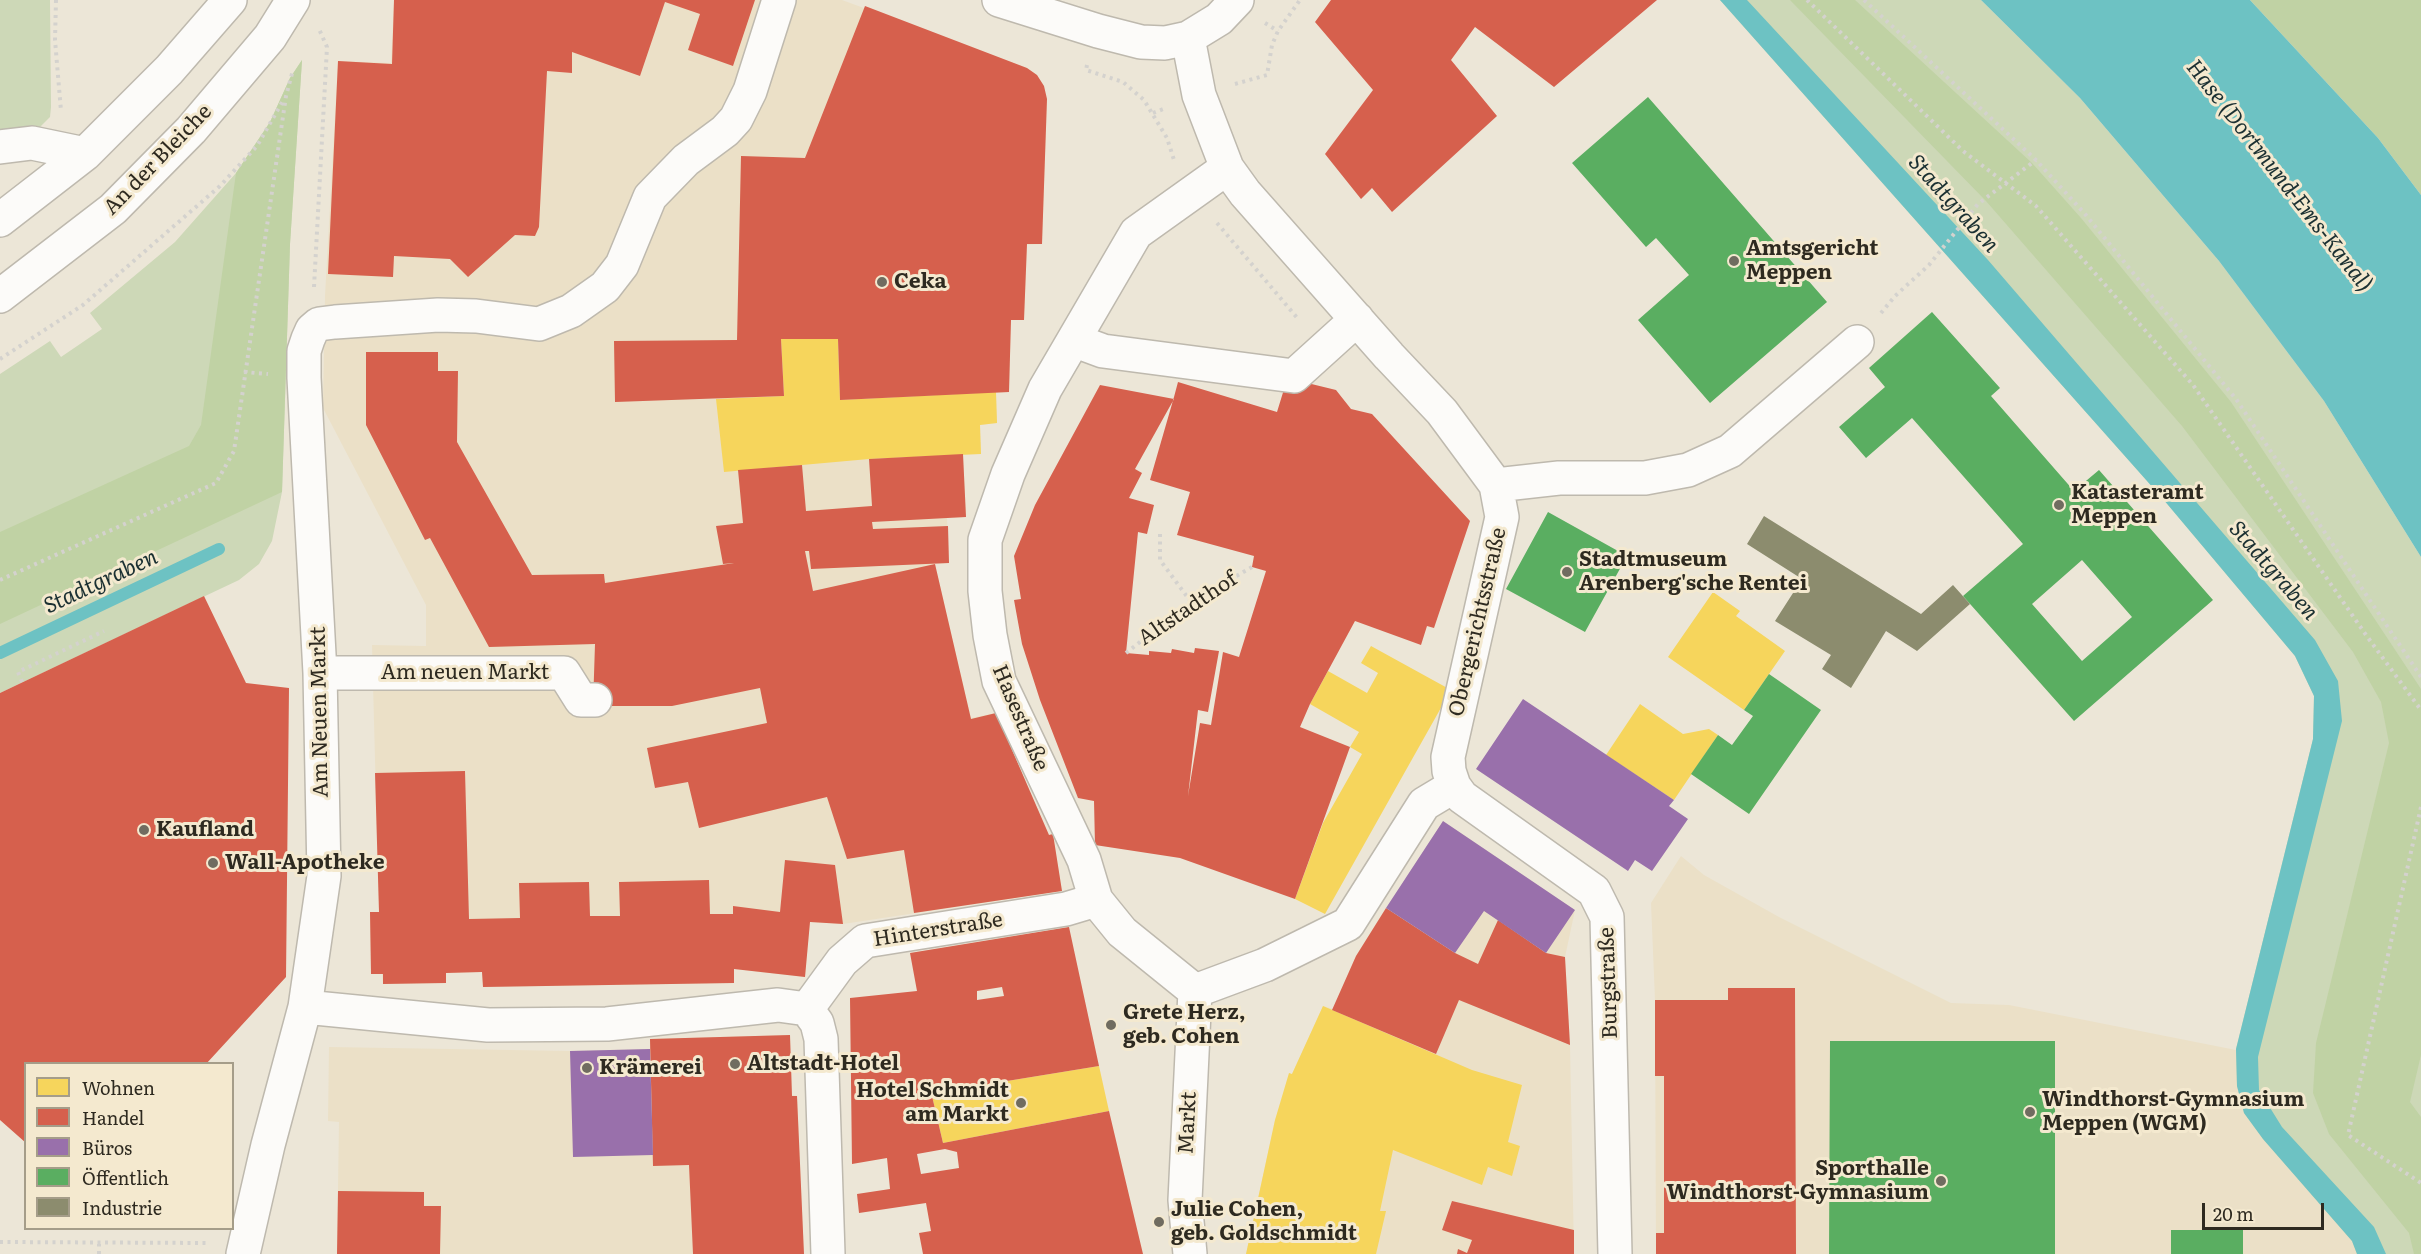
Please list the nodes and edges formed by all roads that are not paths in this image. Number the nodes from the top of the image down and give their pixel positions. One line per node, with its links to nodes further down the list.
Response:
1 (230, 0): 8 (street)
2 (293, 0): 11 (street, An der Bleiche)
3 (779, 0): 16 (street, Am Neuen Markt)
4 (999, 0): 6 (street)
5 (1237, 0): 6 (street)
6 (1188, 38): 9 (street, Obergerichtsstraße)
7 (0, 147): 8 (street)
8 (86, 154): 10 (street)
9 (1227, 168): 12 (street, Obergerichtsstraße); 13 (street, Hasestraße)
10 (0, 220)
11 (0, 296)
12 (1357, 319): 13 (street); 15 (street, Obergerichtsstraße)
13 (1076, 341): 19 (street, Hasestraße)
14 (1857, 342): 15 (street)
15 (1496, 485): 18 (street, Obergerichtsstraße)
16 (320, 674): 17 (street, Am neuen Markt); 21 (street, Am Neuen Markt)
17 (595, 700)
18 (1454, 786): 20 (street); 26 (street, Burgstraße)
19 (1096, 900): 20 (street, Hasestraße); 22 (street, Hinterstraße)
20 (1195, 991): 25 (street, Markt)
21 (305, 1007): 22 (street); 23 (street, Am Neuen Markt)
22 (807, 1009): 24 (street)
23 (230, 1249)
24 (828, 1254)
25 (1190, 1254)
26 (1615, 1254)

